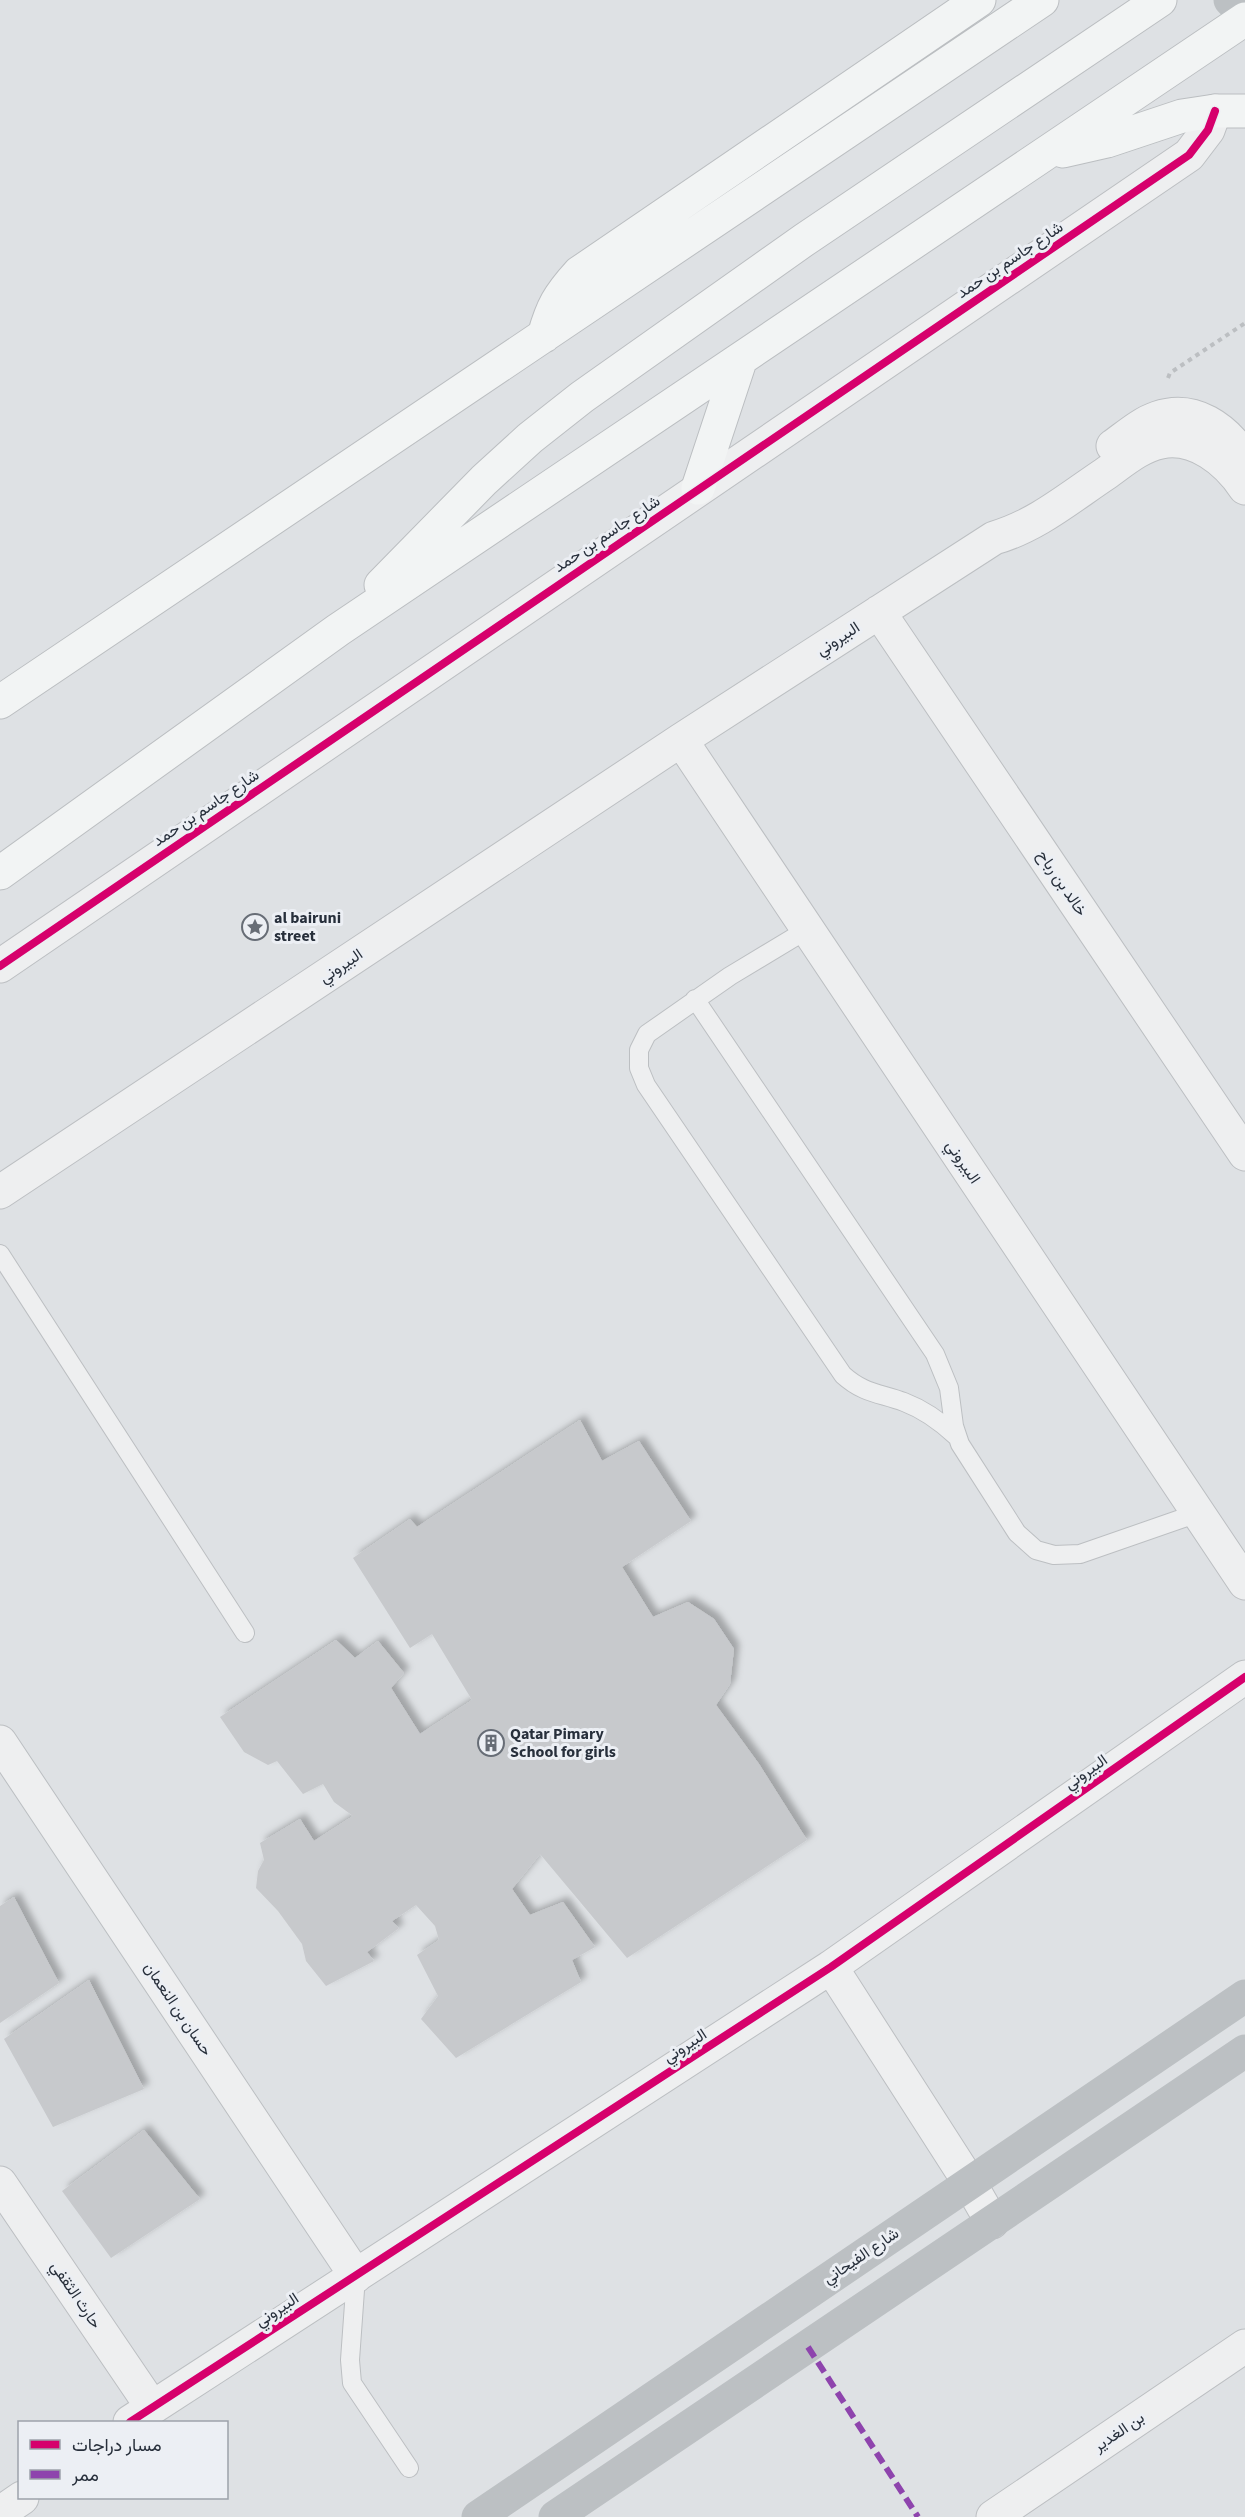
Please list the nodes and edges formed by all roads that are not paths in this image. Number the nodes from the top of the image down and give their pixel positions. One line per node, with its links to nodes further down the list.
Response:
1 (979, 0): 8 (main road)
2 (1042, 0): 8 (main road)
3 (1160, 0): 15 (main road)
4 (1230, 0): 5 (street)
5 (1245, 17): 7 (main road)
6 (1230, 111): 7 (main road); 11 (street, شارع جاسم بن حمد)
7 (1046, 155): 9 (main road)
8 (544, 336): 16 (main road)
9 (740, 361): 11 (main road); 15 (main road)
10 (1245, 458): 13 (street, البيروني)
11 (698, 488): 20 (street, شارع جاسم بن حمد)
12 (1245, 488): 13 (street, البيروني)
13 (994, 538): 14 (street, البيروني)
14 (879, 612): 17 (street, البيروني); 22 (street, خالد بن رباح)
15 (338, 630): 18 (main road)
16 (0, 702)
17 (681, 740): 19 (street, البيروني); 23 (street, البيروني)
18 (0, 873)
19 (808, 929): 21 (lane); 26 (street, البيروني)
20 (0, 966)
21 (695, 999): 25 (lane); 25 (lane)
22 (1245, 1154)
23 (0, 1192)
24 (0, 1254): 28 (lane)
25 (956, 1436): 26 (lane)
26 (1198, 1514): 27 (street, البيروني)
27 (1245, 1583)
28 (245, 1633)
29 (1245, 1677): 31 (street, البيروني)
30 (0, 1742): 37 (street, حسان بن النعمان)
31 (831, 1967): 34 (street); 37 (street, البيروني)
32 (1245, 1996): 34 (street, شارع الفيحاني)
33 (1245, 2051): 36 (street)
34 (969, 2182): 36 (street); 43 (street, شارع الفيحاني)
35 (0, 2183): 39 (street, حارث الثقفي)
36 (992, 2222): 44 (street)
37 (356, 2276): 39 (street, البيروني); 40 (lane)
38 (1245, 2346): 45 (street, بن الغدير)
39 (141, 2415)
40 (408, 2468)
41 (21, 2499): 42 (street)
42 (0, 2513)
43 (478, 2517)
44 (555, 2517)
45 (993, 2517)

